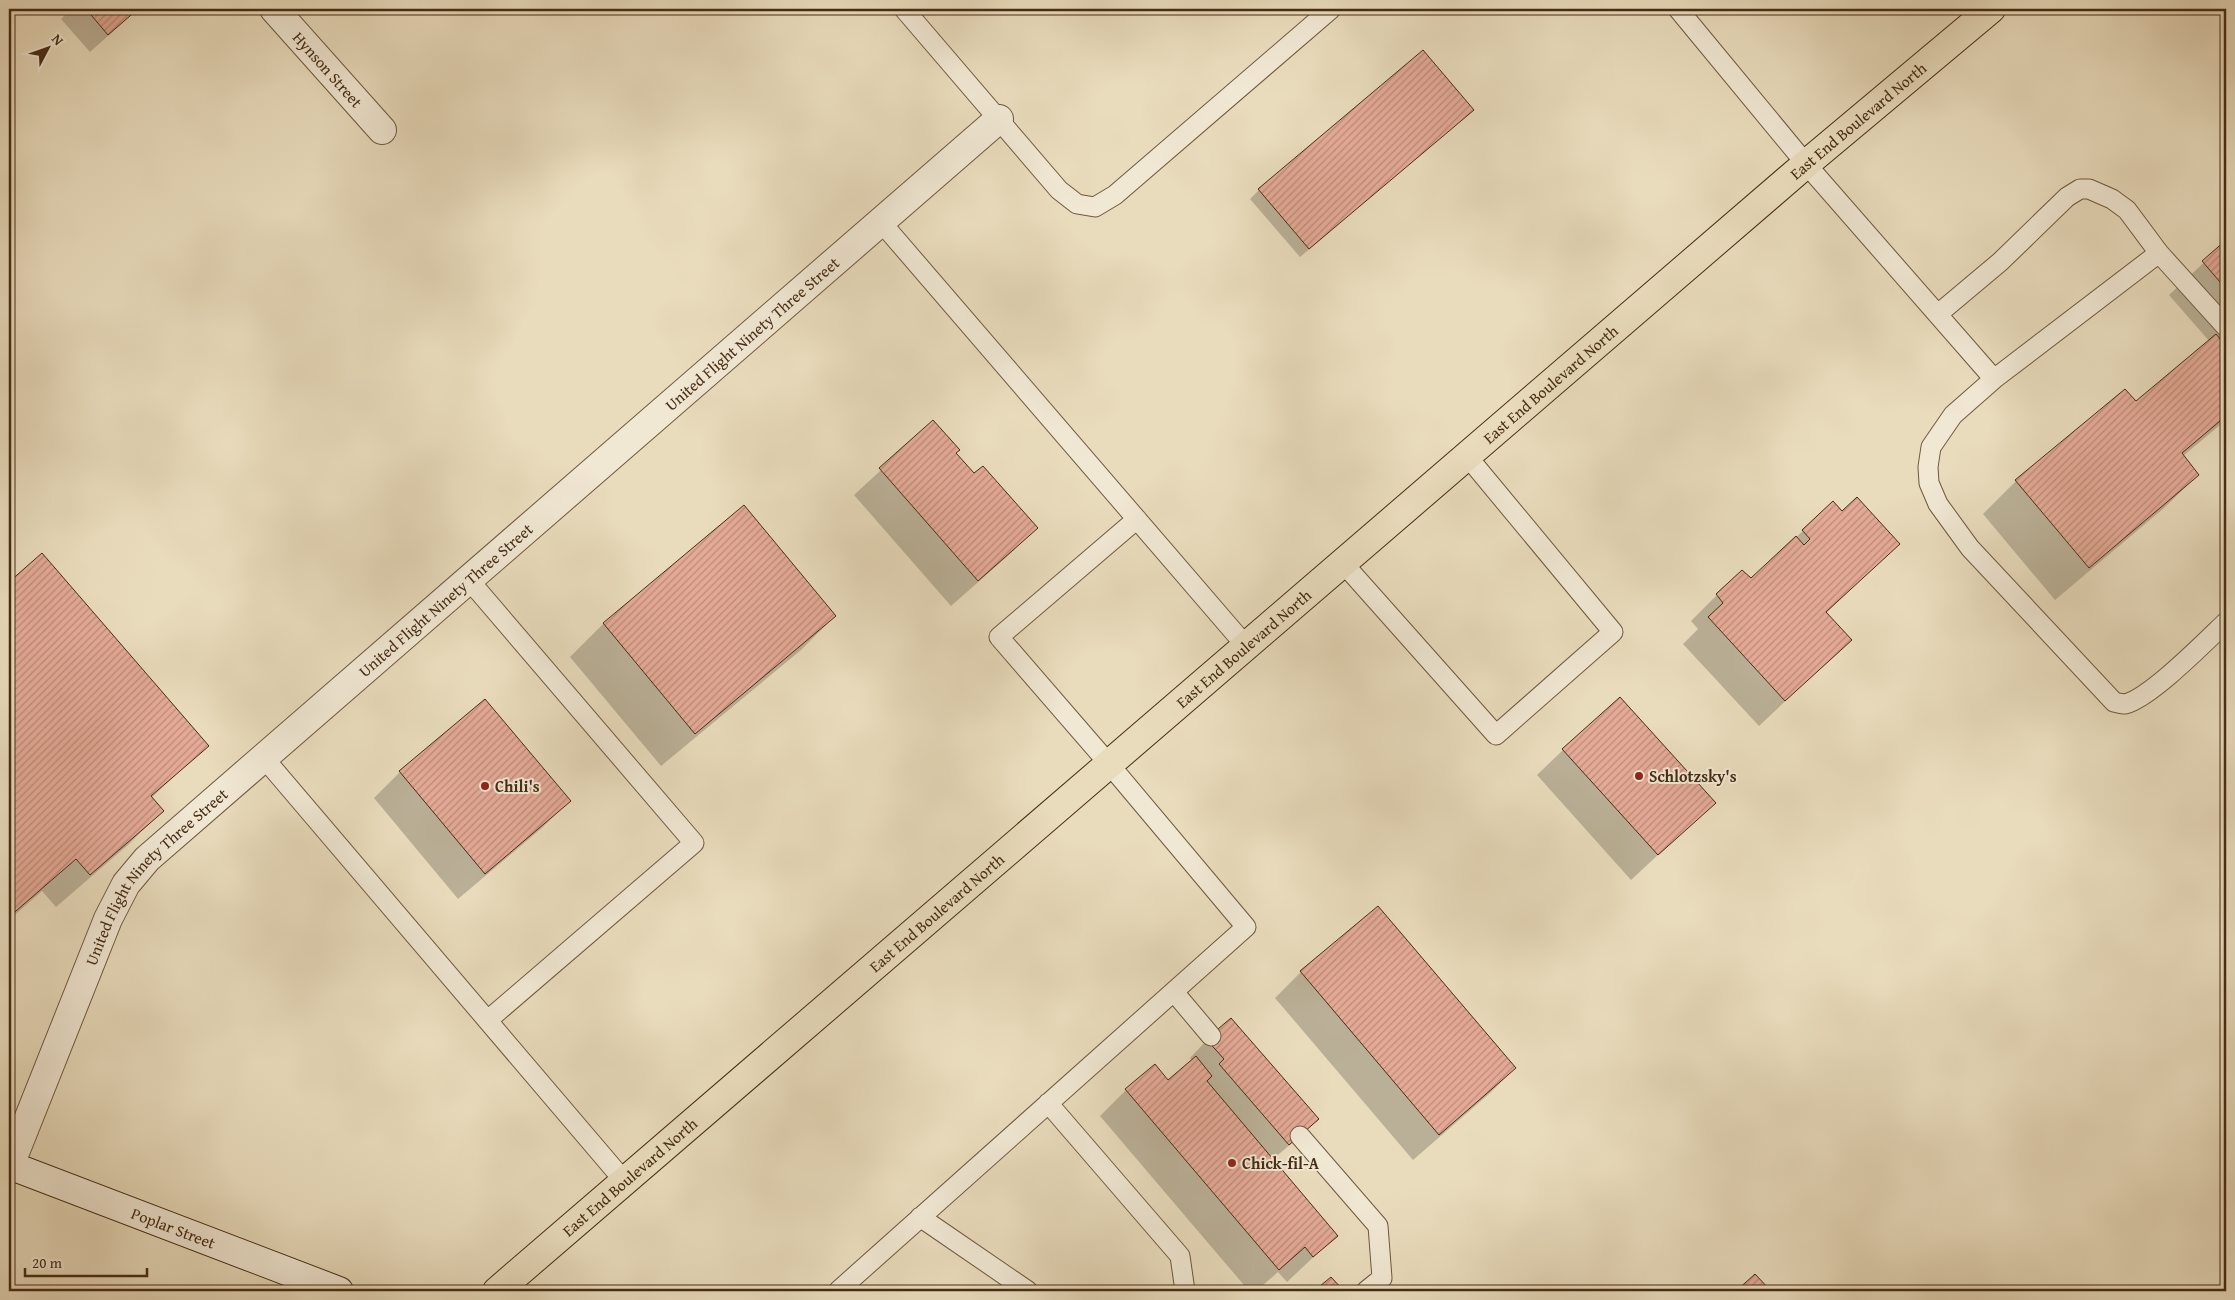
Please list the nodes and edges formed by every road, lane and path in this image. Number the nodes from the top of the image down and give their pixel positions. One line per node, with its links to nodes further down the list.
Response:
1 (274, 9): 7 (street, Hynson Street)
2 (904, 9): 6 (lane)
3 (1331, 9): 6 (lane)
4 (1678, 9): 8 (lane)
5 (1991, 9): 8 (highway, East End Boulevard North)
6 (999, 119): 9 (street, United Flight Ninety Three Street)
7 (382, 130)
8 (1806, 164): 11 (lane); 14 (highway, East End Boulevard North)
9 (881, 222): 15 (lane); 17 (street, United Flight Ninety Three Street)
10 (2159, 253): 11 (lane); 12 (lane); 13 (lane)
11 (1938, 314): 13 (lane)
12 (2226, 327)
13 (1994, 379): 18 (lane)
14 (1467, 456): 16 (highway, East End Boulevard North); 16 (lane)
15 (1137, 519): 19 (lane); 21 (lane)
16 (1343, 563): 19 (highway, East End Boulevard North)
17 (469, 580): 20 (street, United Flight Ninety Three Street); 23 (lane)
18 (2226, 622)
19 (1246, 646): 21 (highway, East End Boulevard North)
20 (264, 758): 23 (lane); 27 (street, United Flight Ninety Three Street)
21 (1109, 764): 22 (lane); 28 (highway, East End Boulevard North)
22 (1174, 992): 24 (lane); 25 (lane)
23 (488, 1020): 28 (lane)
24 (1212, 1036)
25 (1048, 1103): 29 (lane); 34 (lane)
26 (1300, 1136): 35 (lane)
27 (10, 1165): 30 (street, Poplar Street)
28 (625, 1182): 31 (highway, East End Boulevard North)
29 (920, 1218): 32 (lane); 33 (lane)
30 (338, 1291)
31 (497, 1291)
32 (838, 1291)
33 (1028, 1291)
34 (1185, 1291)
35 (1366, 1291)

